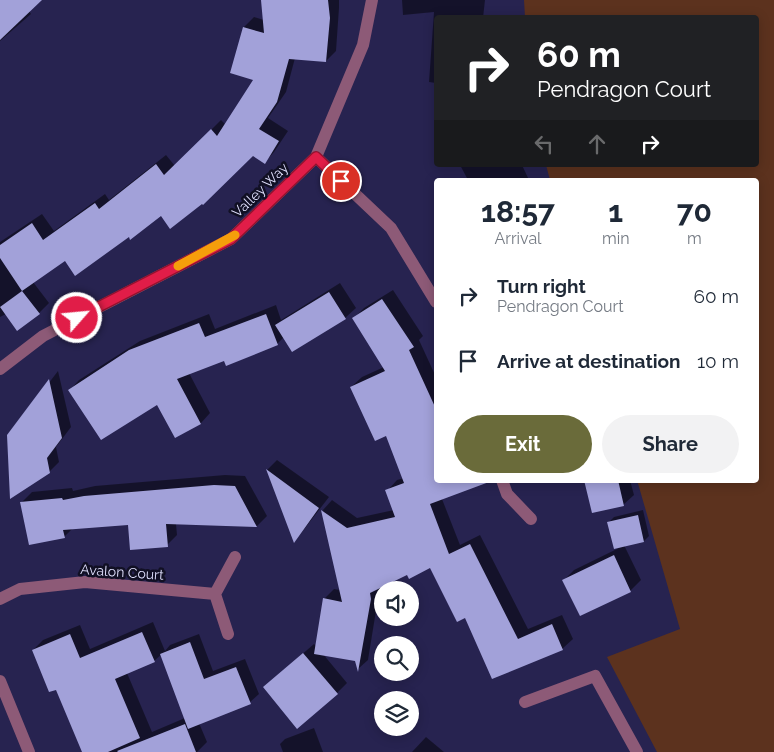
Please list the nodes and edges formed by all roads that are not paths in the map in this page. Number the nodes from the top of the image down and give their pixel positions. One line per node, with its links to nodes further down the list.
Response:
1 (372, 0): 2 (street, Valley Way)
2 (316, 157): 3 (street); 4 (street, Valley Way)
3 (434, 299)
4 (0, 369)
5 (503, 483): 6 (street)
6 (531, 519)
7 (234, 557): 8 (street)
8 (215, 594): 9 (street, Avalon Court); 10 (street)
9 (0, 598)
10 (228, 634)
11 (0, 681): 13 (street)
12 (525, 702): 14 (street)
13 (29, 752)
14 (637, 752)

